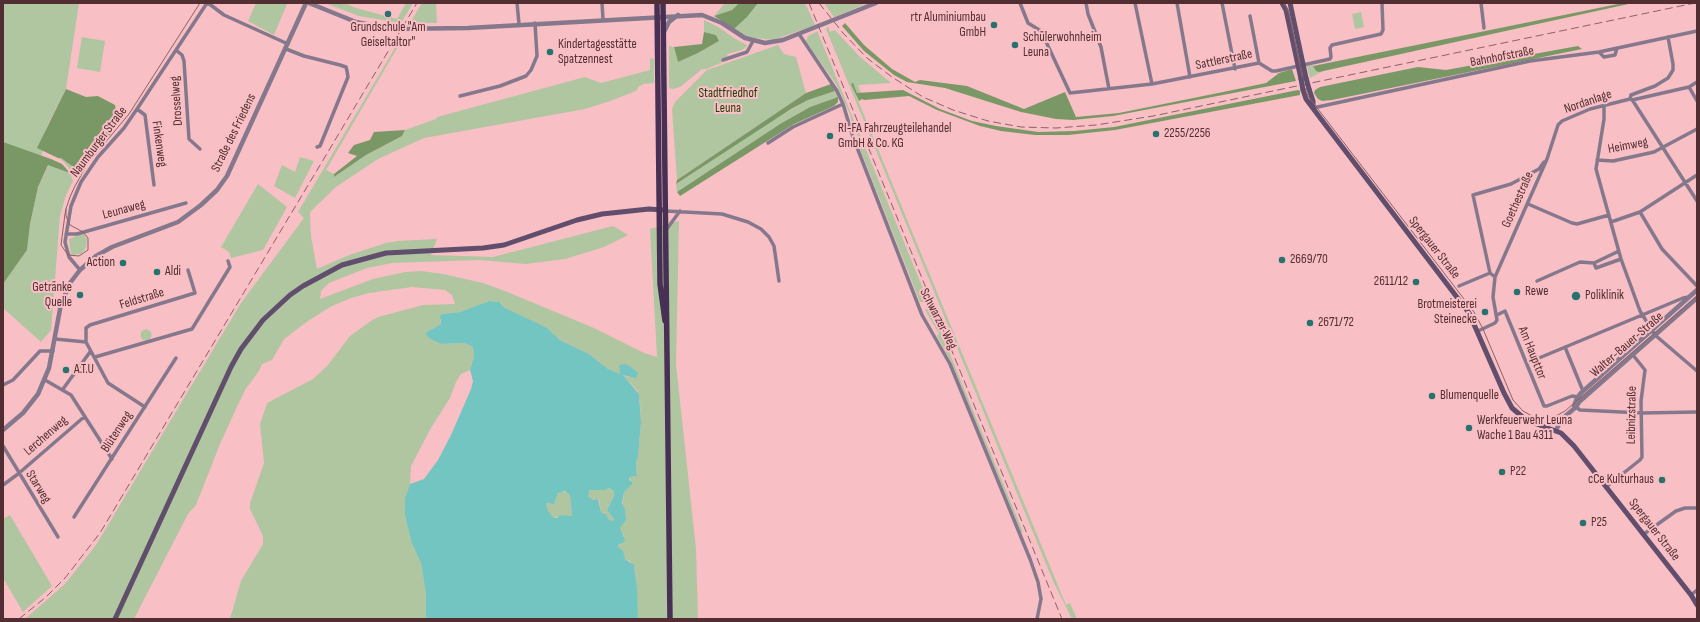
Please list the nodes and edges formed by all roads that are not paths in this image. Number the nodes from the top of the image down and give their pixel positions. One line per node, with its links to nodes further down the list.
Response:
1 (207, 3): 30 (street); 31 (street, Naumburger Straße)
2 (308, 3): 23 (street); 30 (street, Straße des Friedens)
3 (517, 3): 23 (street)
4 (602, 3): 21 (street)
5 (657, 3): 18 (main road)
6 (663, 3): 19 (main road)
7 (876, 3): 27 (street)
8 (1020, 3): 40 (street, Sattlerstraße)
9 (1086, 3): 40 (street)
10 (1135, 3): 38 (street)
11 (1177, 3): 36 (street)
12 (1222, 3): 35 (street)
13 (1283, 3): 34 (main road)
14 (1290, 3): 34 (main road)
15 (1382, 3): 34 (street, Sattlerstraße)
16 (1481, 3): 24 (street)
17 (680, 15): 19 (street); 26 (street); 29 (street)
18 (657, 16): 19 (street); 21 (street); 62 (main road)
19 (664, 16): 26 (main road)
20 (1250, 16): 33 (street)
21 (602, 19): 22 (street)
22 (535, 23): 23 (street); 41 (street)
23 (519, 24)
24 (1484, 28)
25 (1697, 31): 28 (street, Bahnhofstraße)
26 (664, 34): 63 (main road)
27 (799, 34): 29 (street); 44 (street, Schwarzer Weg)
28 (1668, 38): 42 (street, Nordanlage); 46 (street, Bahnhofstraße)
29 (753, 41): 32 (street)
30 (287, 46): 51 (street); 74 (street, Straße des Friedens)
31 (176, 50): 47 (street, Naumburger Straße); 53 (street, Drosselweg)
32 (723, 60)
33 (1259, 62): 34 (street, Sattlerstraße); 35 (street, Sattlerstraße)
34 (1301, 66): 46 (main road, Spergauer Straße, bridge)
35 (1235, 69): 36 (street, Sattlerstraße)
36 (1190, 78): 38 (street, Sattlerstraße)
37 (1697, 83): 39 (street, Nordanlage)
38 (1152, 84): 40 (street, Sattlerstraße)
39 (1689, 87): 42 (street, Nordanlage); 43 (street)
40 (1109, 89)
41 (460, 96)
42 (1632, 100): 45 (street, Nordanlage); 52 (street)
43 (1697, 101)
44 (843, 104): 50 (street); 129 (street, Schwarzer Weg)
45 (1604, 106): 49 (street, Nordanlage); 55 (street)
46 (1313, 108): 87 (main road, Spergauer Straße)
47 (137, 109): 58 (street, Finkenweg); 69 (street, Naumburger Straße)
48 (1697, 128): 52 (street, Heimweg)
49 (1556, 129): 54 (street, Goethestraße)
50 (768, 143)
51 (317, 147)
52 (1663, 148): 55 (street, Heimweg); 57 (street)
53 (200, 149)
54 (1547, 159): 61 (street, Goethestraße); 76 (street)
55 (1597, 160): 66 (street)
56 (1697, 175): 57 (street)
57 (1685, 183): 59 (street); 65 (street)
58 (154, 185)
59 (1697, 201)
60 (186, 203): 69 (street, Leunaweg)
61 (1528, 204): 66 (street); 77 (street, Goethestraße)
62 (659, 210): 63 (main road); 92 (main road); 127 (main road)
63 (666, 211): 64 (street); 68 (main road)
64 (680, 212): 68 (street); 78 (street)
65 (1640, 212): 67 (street); 81 (street)
66 (1609, 215): 67 (street)
67 (1611, 222): 70 (street)
68 (666, 231): 92 (main road)
69 (66, 234): 74 (street, Naumburger Straße)
70 (1619, 251): 71 (street); 73 (street)
71 (1622, 259): 73 (street); 86 (street)
72 (228, 261): 97 (street)
73 (1594, 263): 79 (street)
74 (80, 270): 90 (street)
75 (188, 270): 91 (street, Feldstraße)
76 (1490, 272): 77 (street); 80 (street)
77 (1495, 277): 85 (street)
78 (779, 280)
79 (1537, 281)
80 (1459, 286)
81 (1697, 286)
82 (1697, 290): 83 (street, Walter-Bauer-Straße)
83 (1689, 297): 86 (street); 88 (street, Walter-Bauer-Straße)
84 (1697, 298): 89 (street, Walter-Bauer-Straße)
85 (1497, 315): 87 (street); 106 (street, Am Haupttor)
86 (1642, 316): 88 (street); 93 (street)
87 (1478, 331): 113 (main road, Spergauer Straße)
88 (1651, 331): 89 (street); 104 (street, Walter-Bauer-Straße)
89 (1655, 335): 96 (street, Walter-Bauer-Straße); 100 (street)
90 (55, 339): 91 (street); 94 (street)
91 (86, 342): 95 (street)
92 (668, 347): 128 (main road)
93 (1565, 347): 99 (street); 104 (street)
94 (53, 351): 101 (street); 102 (street)
95 (90, 352): 97 (street); 103 (street)
96 (1633, 355): 108 (street, Walter-Bauer-Straße); 110 (street, Leibnizstraße)
97 (94, 357): 107 (street)
98 (176, 358): 107 (street, Blütenweg)
99 (1539, 358)
100 (1697, 371)
101 (45, 380): 103 (street); 112 (street)
102 (3, 385)
103 (63, 389): 111 (street)
104 (1583, 391): 105 (street, Walter-Bauer-Straße)
105 (1575, 396): 106 (street, Walter-Bauer-Straße); 108 (street, Walter-Bauer-Straße)
106 (1548, 406)
107 (145, 408): 115 (street, Blütenweg)
108 (1574, 408): 110 (street); 113 (street, Walter-Bauer-Straße)
109 (1697, 412): 110 (street)
110 (1642, 413): 118 (street, Leibnizstraße)
111 (84, 417): 115 (street); 116 (street, Lerchenweg)
112 (3, 430)
113 (1556, 430): 118 (main road, Spergauer Straße)
114 (3, 446): 116 (street, Starweg)
115 (112, 459): 120 (street, Blütenweg)
116 (18, 474): 117 (street, Lerchenweg); 122 (street, Starweg)
117 (3, 485)
118 (1606, 487): 121 (main road, Spergauer Straße)
119 (1697, 508): 121 (street)
120 (74, 517)
121 (1644, 534): 124 (main road, Spergauer Straße)
122 (58, 537)
123 (1697, 590): 124 (street)
124 (1691, 595): 125 (main road); 126 (main road, Spergauer Straße)
125 (1697, 600)
126 (1697, 605)
127 (115, 619)
128 (670, 619)
129 (1037, 619)

